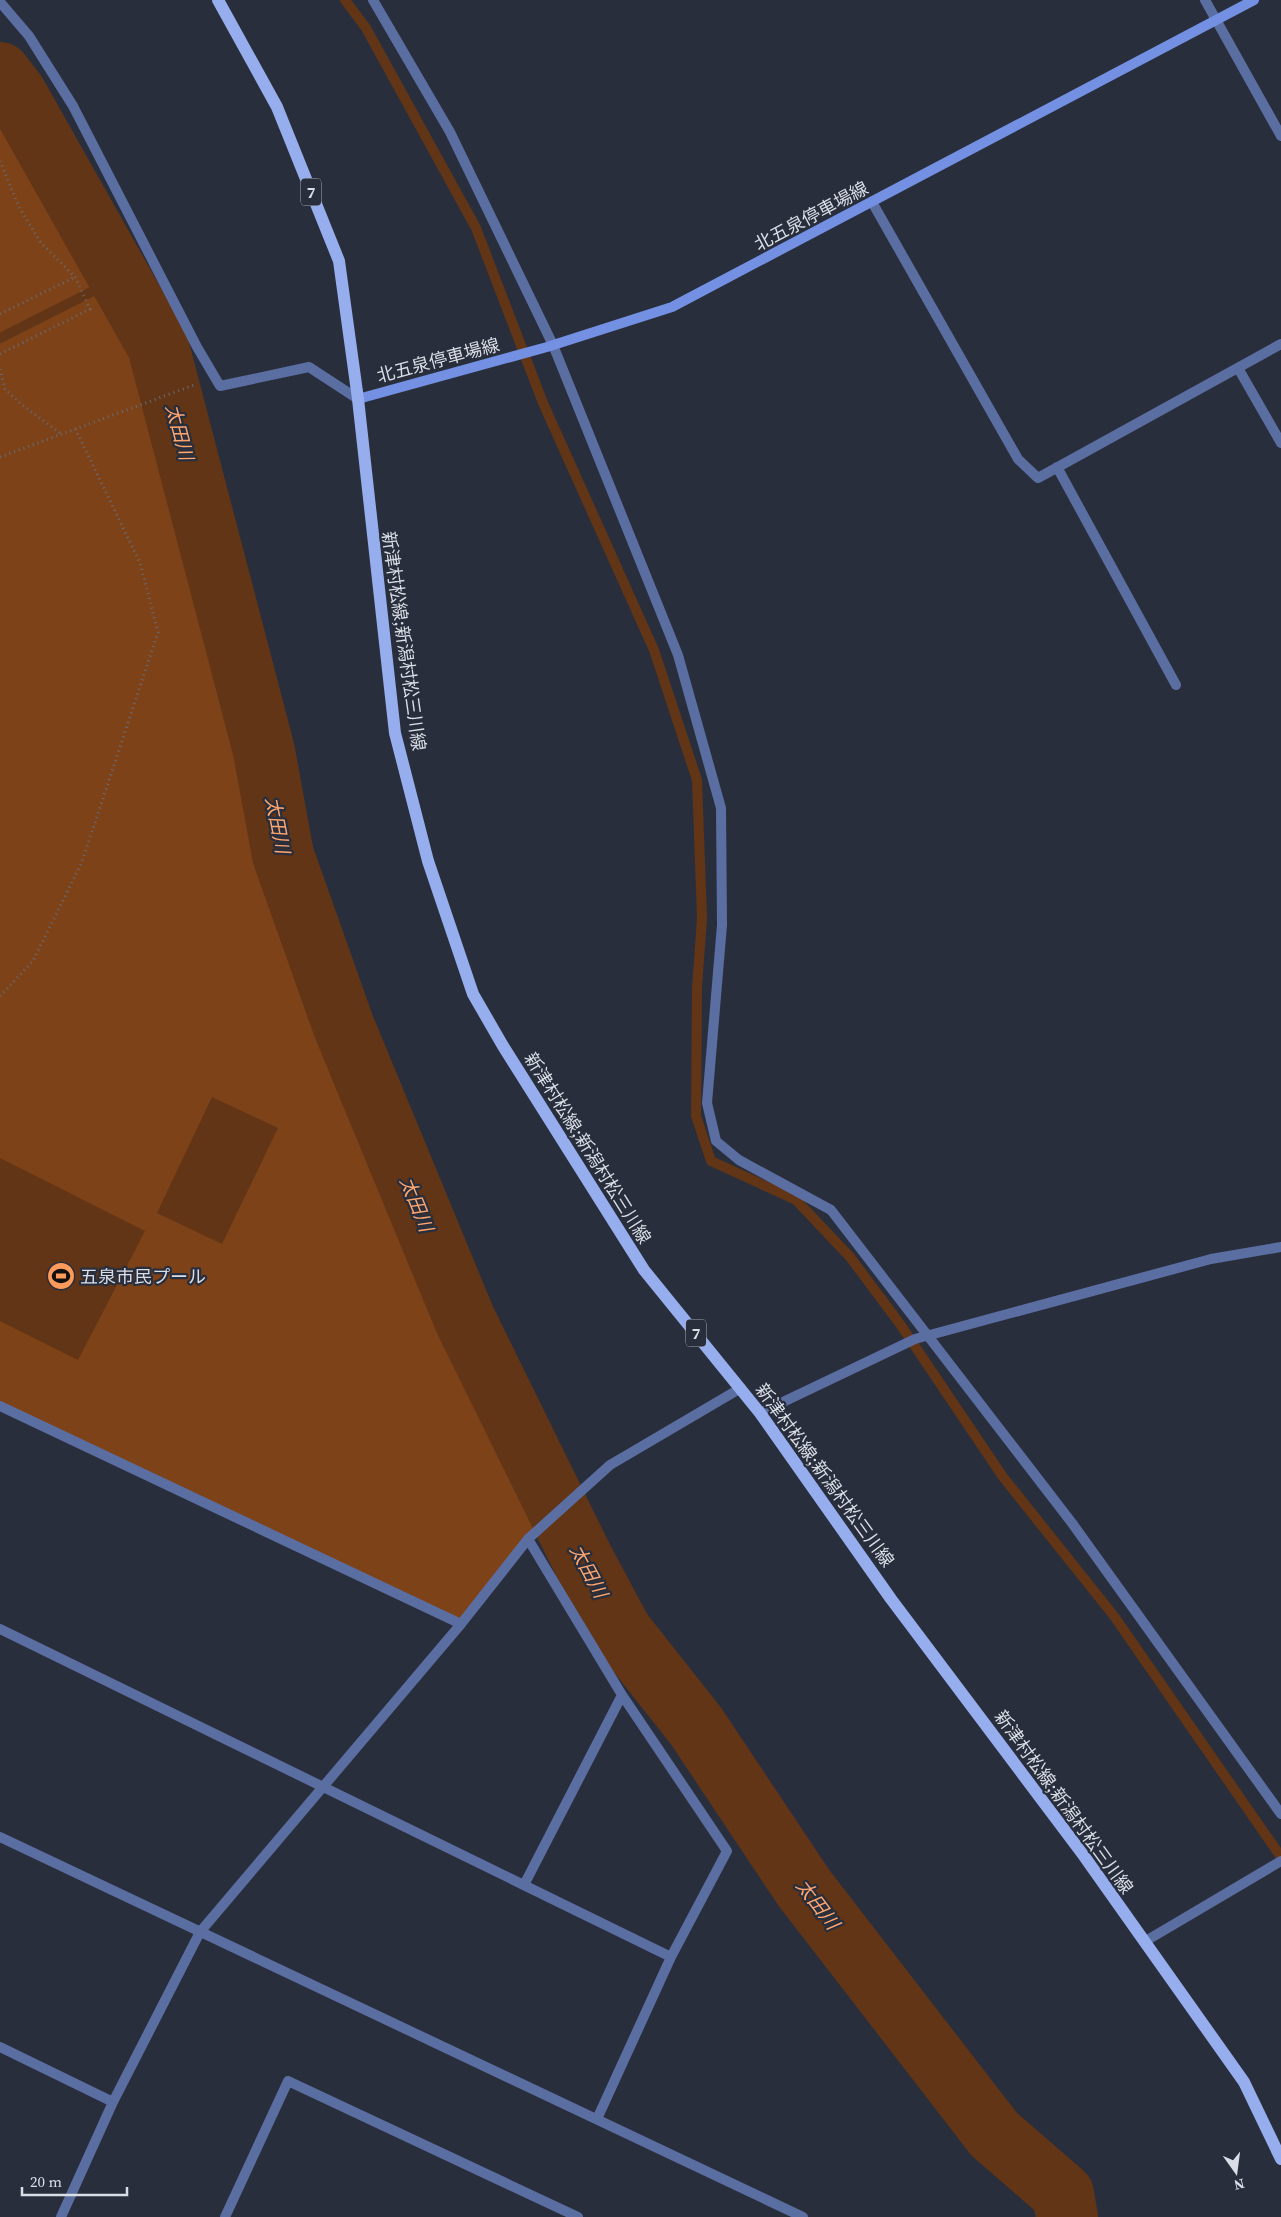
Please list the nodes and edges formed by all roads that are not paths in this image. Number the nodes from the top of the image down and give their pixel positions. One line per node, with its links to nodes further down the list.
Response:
1 (218, 0): 12 (main road, 新津村松線;新潟村松三川線 / 7)
2 (373, 0): 10 (street)
3 (1205, 0): 6 (street)
4 (1254, 0): 6 (main road, 北五泉停車場線)
5 (0, 2): 12 (street)
6 (1216, 20): 7 (street); 8 (main road, 北五泉停車場線)
7 (1281, 136)
8 (872, 202): 10 (main road, 北五泉停車場線); 14 (street)
9 (1281, 344): 11 (street)
10 (553, 345): 12 (main road, 北五泉停車場線); 17 (street)
11 (1238, 368): 13 (street); 14 (street)
12 (358, 399): 18 (main road, 新津村松線;新潟村松三川線 / 7)
13 (1281, 442)
14 (1057, 467): 15 (street)
15 (1176, 685)
16 (1281, 1247): 17 (street)
17 (928, 1335): 20 (street); 26 (street)
18 (741, 1388): 20 (main road, 新津村松線;新潟村松三川線 / 7); 21 (street)
19 (0, 1406): 22 (street)
20 (760, 1413): 31 (main road, 新津村松線;新潟村松三川線 / 7)
21 (528, 1539): 22 (street); 24 (street)
22 (460, 1624): 25 (street)
23 (0, 1629): 25 (street)
24 (622, 1695): 29 (street); 32 (street)
25 (324, 1787): 29 (street); 30 (street)
26 (1281, 1814)
27 (0, 1837): 30 (street)
28 (1281, 1860): 31 (street)
29 (524, 1885): 32 (street)
30 (200, 1932): 34 (street); 35 (street)
31 (1144, 1942): 36 (main road, 新津村松線;新潟村松三川線 / 7)
32 (671, 1957): 35 (street)
33 (0, 2047): 34 (street)
34 (113, 2102): 37 (street)
35 (597, 2119): 40 (street)
36 (1281, 2159)
37 (61, 2217)
38 (225, 2217): 39 (street)
39 (578, 2217)
40 (803, 2217)

